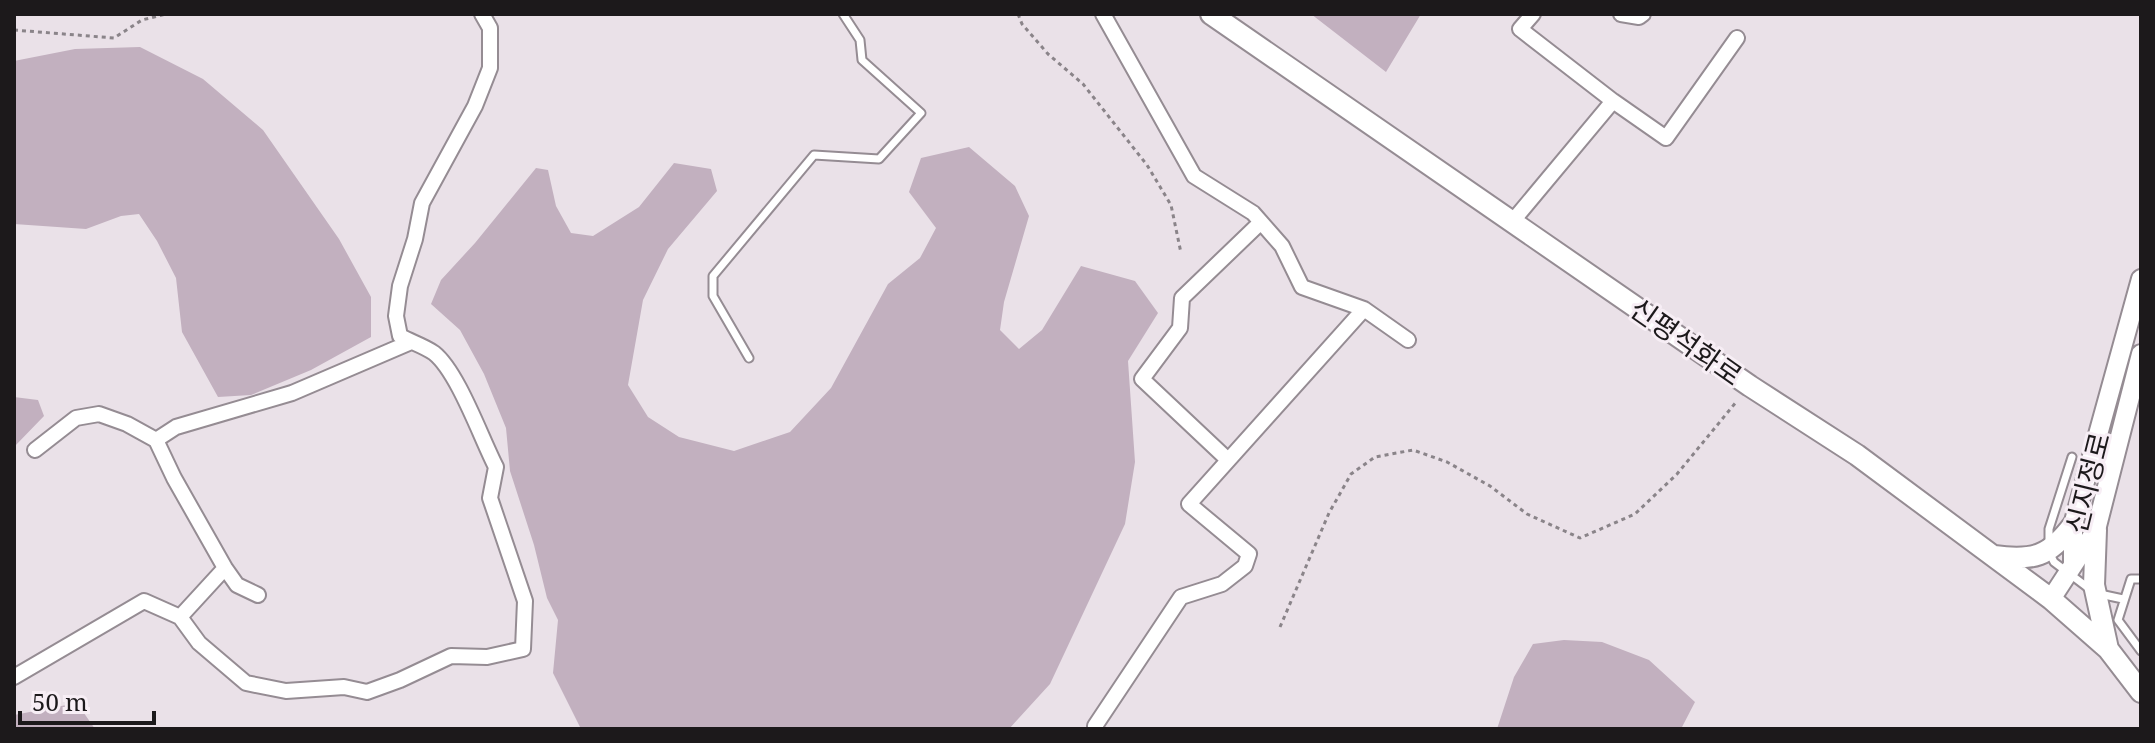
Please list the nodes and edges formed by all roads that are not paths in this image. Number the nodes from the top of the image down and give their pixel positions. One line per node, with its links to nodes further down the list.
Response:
1 (482, 14): 15 (street)
2 (843, 14): 17 (lane)
3 (1103, 14): 10 (street)
4 (1211, 14): 11 (main road, 신평석화로)
5 (1533, 14): 9 (street)
6 (1621, 14): 7 (street)
7 (1643, 14)
8 (1737, 38): 9 (street)
9 (1613, 101): 11 (street)
10 (1261, 222): 13 (street); 21 (street)
11 (1512, 222): 25 (main road, 신평석화로)
12 (2141, 279): 22 (street, 신지정로)
13 (1364, 309): 14 (street); 21 (street)
14 (1408, 340)
15 (411, 342): 18 (street); 33 (street)
16 (2141, 354): 23 (street, 신지정로)
17 (749, 358)
18 (156, 440): 19 (street); 26 (street)
19 (35, 450)
20 (2072, 457): 24 (lane)
21 (1227, 459): 38 (street)
22 (2073, 525): 24 (main road); 27 (street, 신지정로)
23 (2096, 530): 27 (street, 신지정로); 29 (main road)
24 (2049, 552): 25 (main road); 27 (lane)
25 (1994, 556): 31 (main road, 신평석화로)
26 (225, 568): 30 (street); 33 (street)
27 (2070, 569): 29 (lane); 31 (street)
28 (2141, 579): 32 (lane)
29 (2095, 593): 32 (lane); 34 (main road)
30 (258, 595)
31 (2051, 599): 34 (main road, 신평석화로)
32 (2123, 599): 35 (lane)
33 (180, 617): 36 (street)
34 (2108, 649): 37 (main road, 신평석화로)
35 (2141, 651)
36 (14, 677)
37 (2141, 692)
38 (1095, 726)

